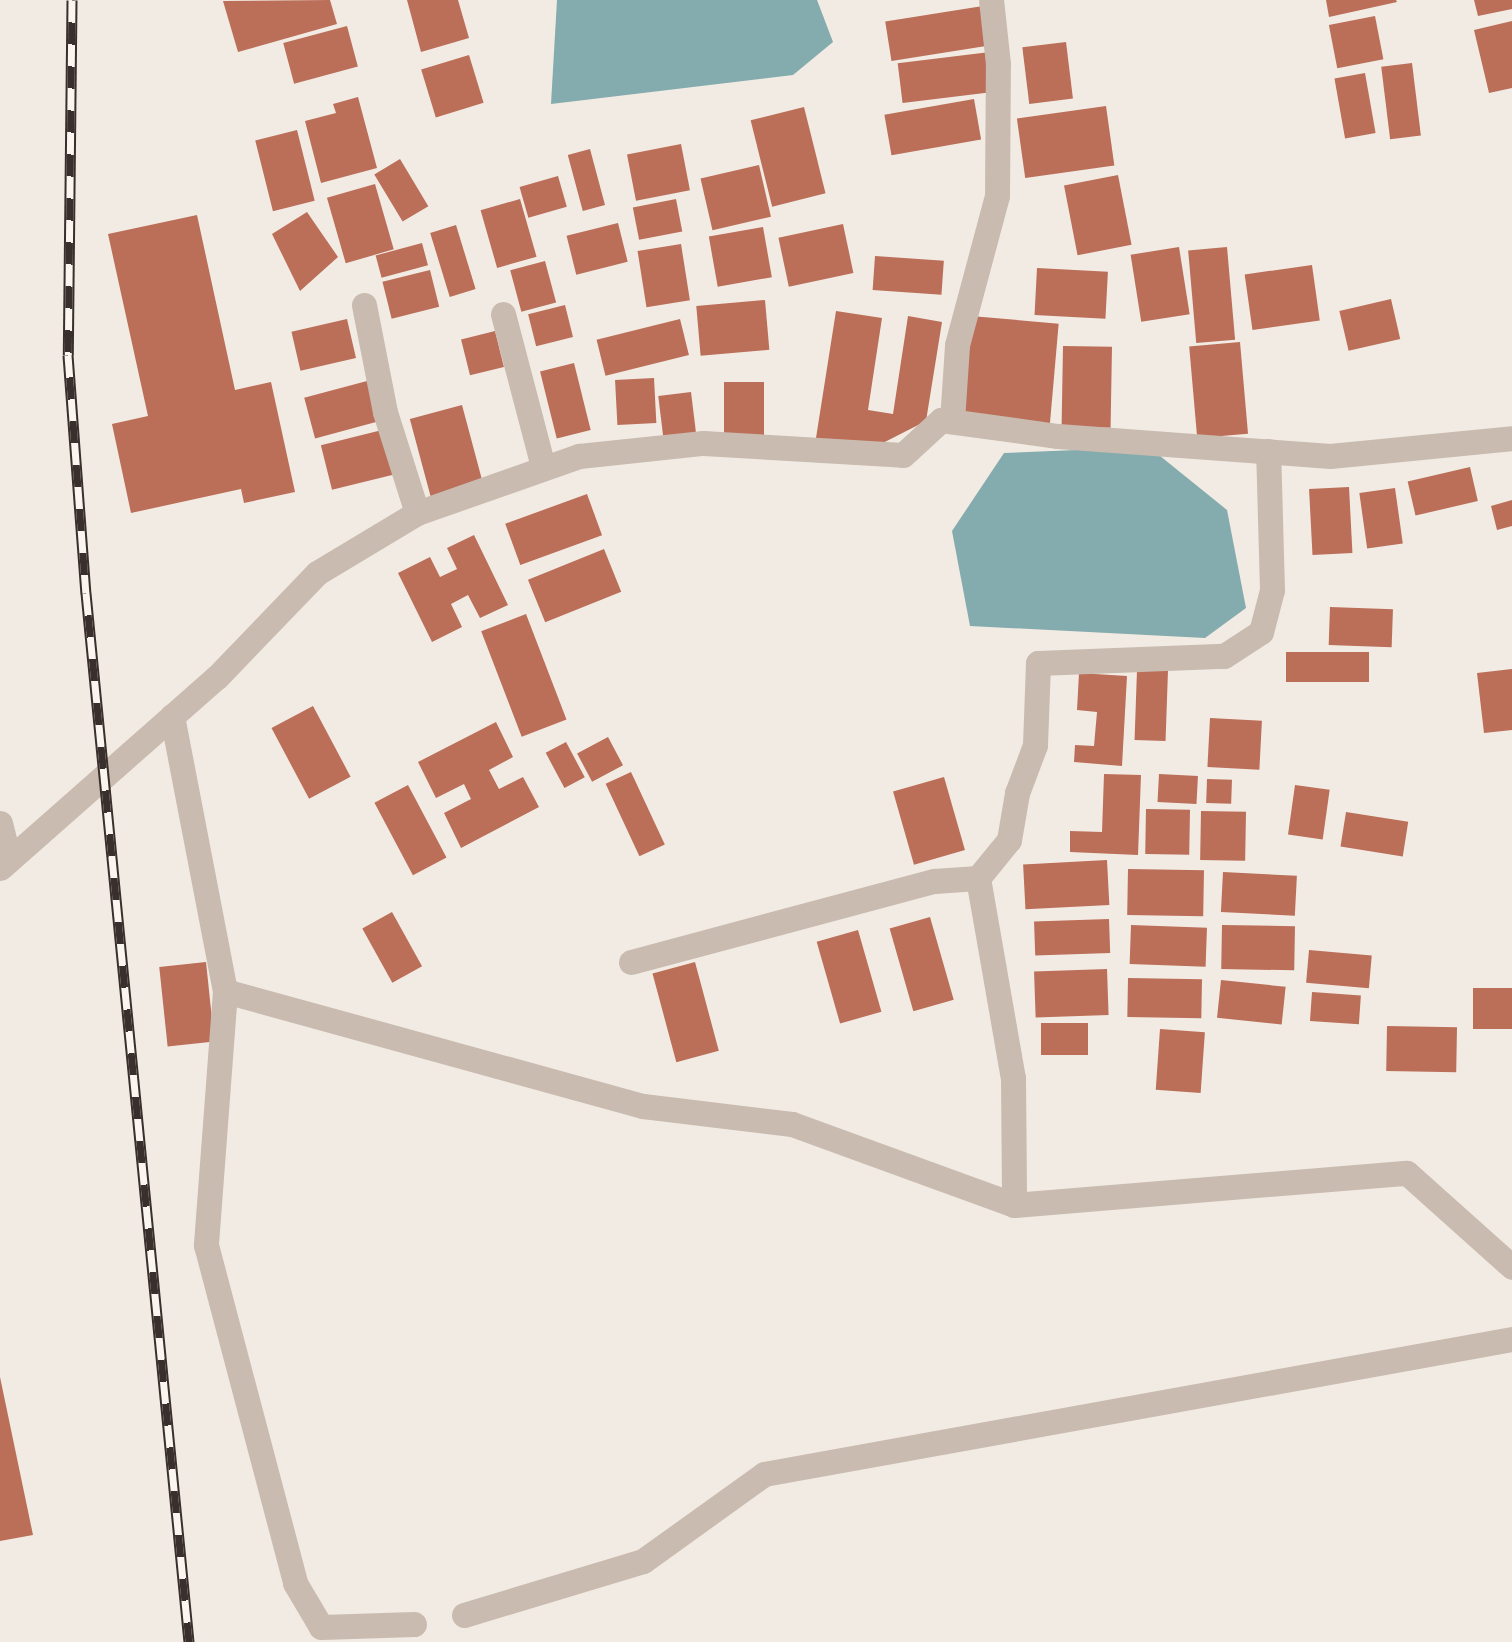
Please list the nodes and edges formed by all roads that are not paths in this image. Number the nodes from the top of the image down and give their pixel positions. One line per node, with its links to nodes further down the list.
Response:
1 (992, 0): 4 (street)
2 (364, 305): 8 (street)
3 (503, 314): 7 (street)
4 (952, 422): 6 (street); 7 (street)
5 (1512, 438): 6 (street)
6 (1268, 452): 12 (street)
7 (543, 467): 8 (street)
8 (417, 513): 9 (street)
9 (172, 716): 11 (street); 14 (street)
10 (0, 823): 11 (street)
11 (5, 864)
12 (978, 878): 13 (street); 15 (street)
13 (630, 962)
14 (224, 990): 15 (street); 19 (street)
15 (1014, 1205): 16 (street)
16 (1512, 1267)
17 (1512, 1339): 18 (street)
18 (464, 1615)
19 (414, 1624)

